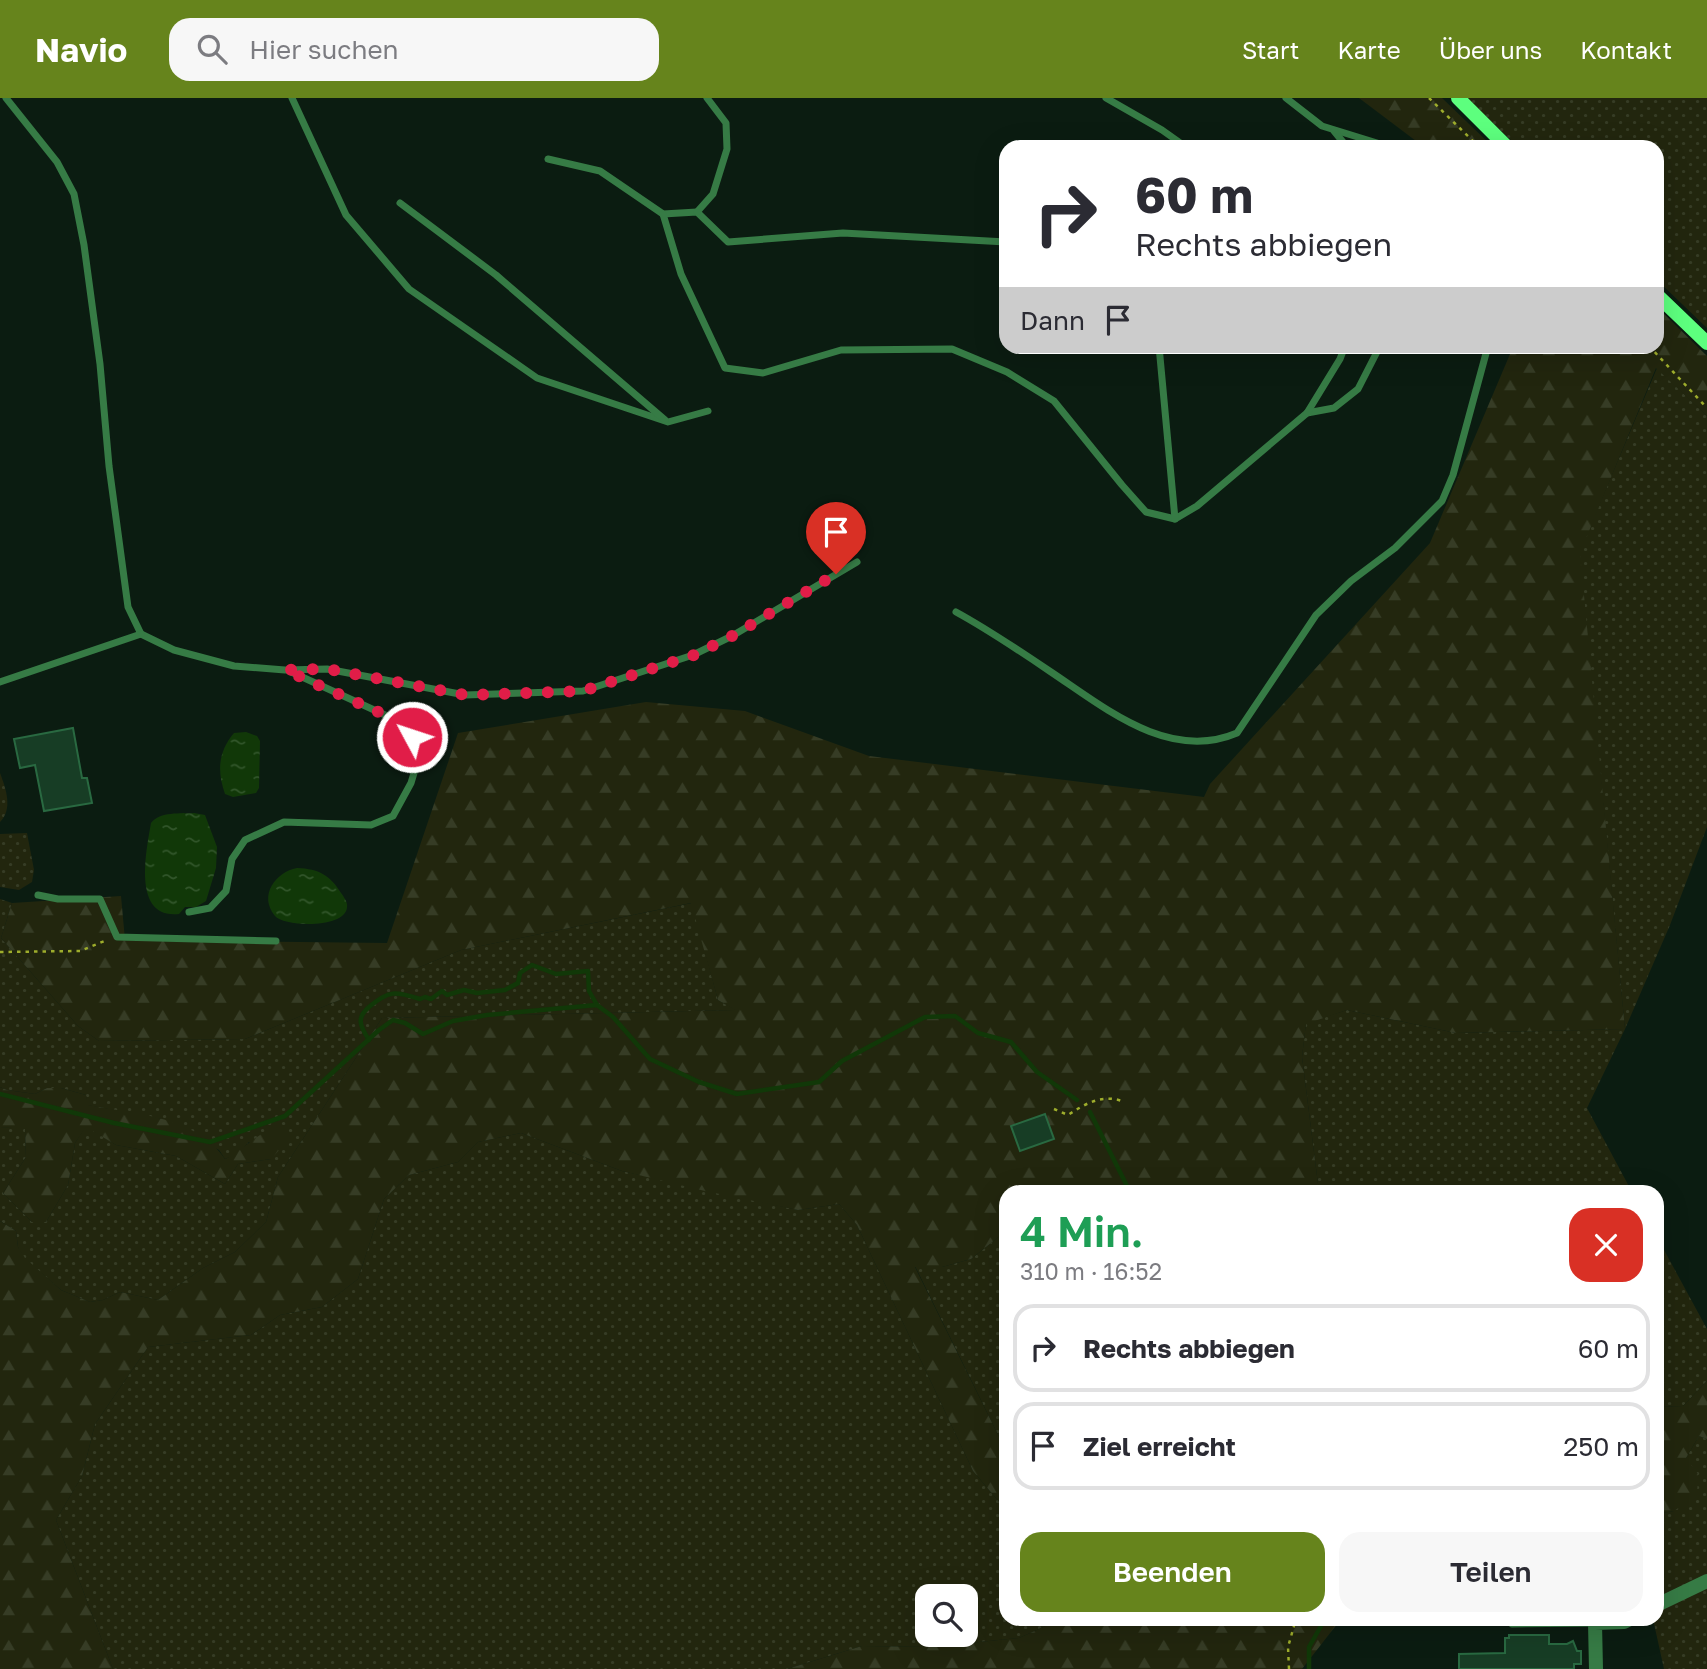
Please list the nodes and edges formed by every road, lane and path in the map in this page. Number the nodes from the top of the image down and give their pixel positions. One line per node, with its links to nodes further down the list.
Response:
1 (6, 98): 33 (lane)
2 (292, 98): 29 (lane)
3 (706, 98): 16 (lane)
4 (1106, 98): 9 (lane)
5 (1286, 98): 8 (lane)
6 (1429, 98): 12 (path)
7 (1458, 98): 13 (street)
8 (1333, 130): 10 (lane); 11 (lane)
9 (1176, 140)
10 (1341, 140)
11 (1367, 140)
12 (1472, 140)
13 (1500, 140)
14 (548, 159): 17 (lane)
15 (400, 203): 29 (lane)
16 (697, 212): 17 (lane); 18 (lane)
17 (663, 214): 30 (lane)
18 (999, 242)
19 (1664, 302): 20 (street)
20 (1707, 343)
21 (1160, 354): 30 (lane)
22 (1342, 354): 28 (lane)
23 (1376, 354): 28 (lane)
24 (1486, 354): 32 (lane)
25 (1656, 354): 26 (path)
26 (1707, 408)
27 (708, 411): 29 (lane)
28 (1307, 413): 30 (lane)
29 (668, 422)
30 (1175, 519)
31 (857, 562): 34 (lane)
32 (956, 612)
33 (141, 634): 34 (lane); 35 (lane)
34 (285, 670): 37 (lane)
35 (0, 682)
36 (38, 895): 38 (lane)
37 (189, 912)
38 (117, 937): 39 (lane); 40 (path)
39 (276, 941)
40 (0, 952)
41 (1122, 1101): 42 (path)
42 (1054, 1109)
43 (1707, 1581): 44 (street)
44 (1664, 1602)
45 (1294, 1626): 47 (path)
46 (1595, 1626): 48 (street)
47 (1289, 1669)
48 (1596, 1669)

